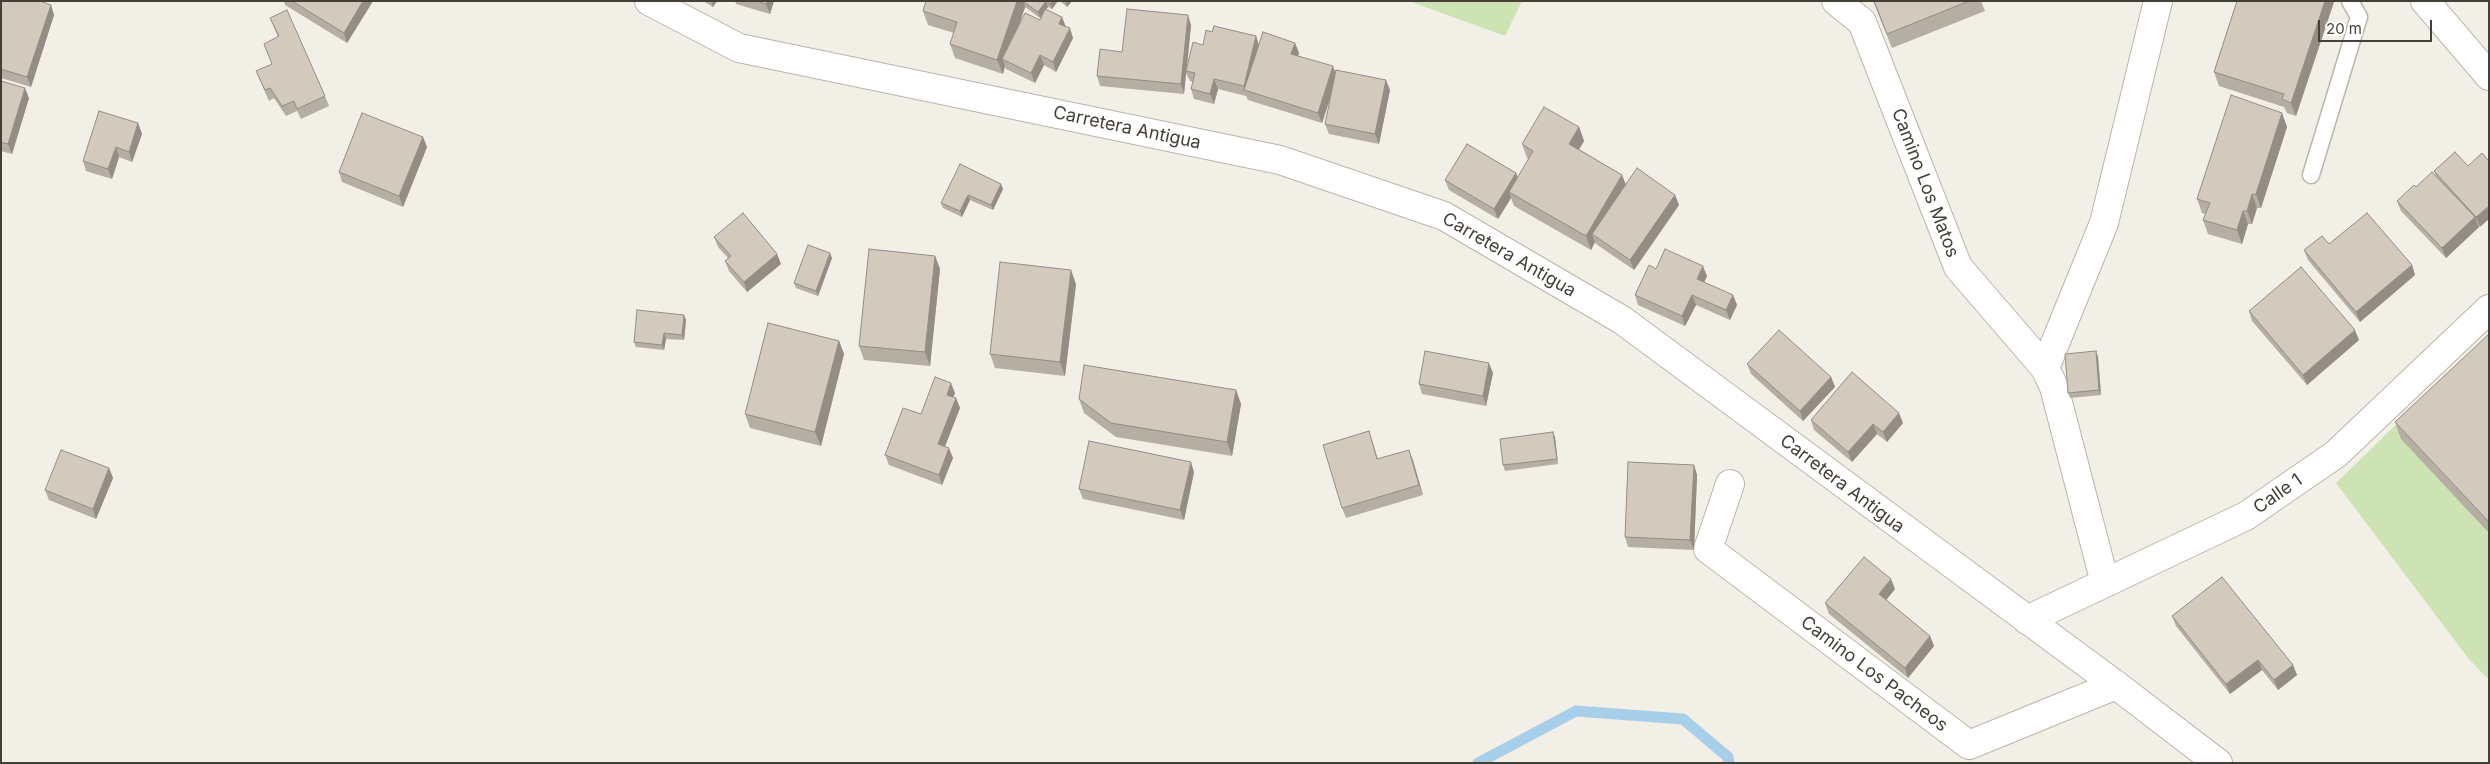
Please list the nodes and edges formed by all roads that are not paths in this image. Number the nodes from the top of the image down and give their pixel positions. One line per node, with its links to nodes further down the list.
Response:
1 (649, 1): 12 (street, Carretera Antigua)
2 (1836, 1): 9 (street, Camino Los Matos)
3 (2158, 1): 9 (street)
4 (2350, 1): 7 (lane)
5 (2425, 1): 6 (street)
6 (2489, 76)
7 (2311, 175)
8 (2489, 309): 11 (street, Calle 1)
9 (2045, 368): 11 (street, Camino Los Matos)
10 (1730, 484): 13 (street, Camino Los Pacheos)
11 (2105, 583): 12 (street, Calle 1)
12 (2026, 620): 13 (street, Carretera Antigua)
13 (2116, 685): 14 (street, Carretera Antigua)
14 (2218, 763)

